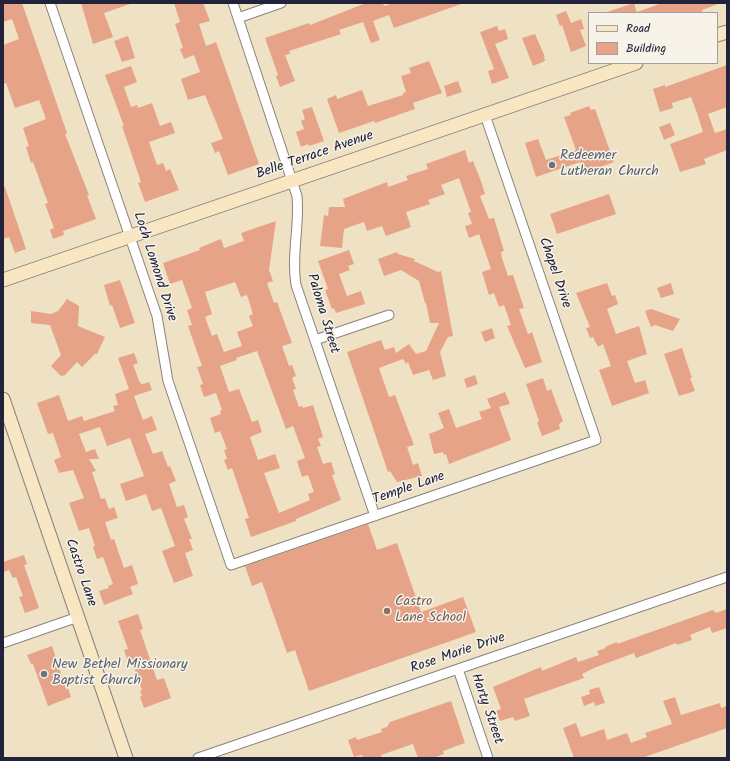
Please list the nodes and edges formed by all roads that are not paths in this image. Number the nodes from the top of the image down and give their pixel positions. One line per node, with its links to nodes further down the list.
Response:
1 (50, 3): 8 (street, Loch Lomond Drive)
2 (233, 3): 4 (street, Paloma Street)
3 (281, 3): 4 (street)
4 (238, 18): 7 (street, Paloma Street)
5 (633, 64): 6 (street, Belle Terrace Avenue)
6 (485, 115): 7 (street, Belle Terrace Avenue); 13 (street, Chapel Drive)
7 (293, 181): 8 (street, Belle Terrace Avenue); 11 (street, Paloma Street)
8 (130, 236): 9 (street, Belle Terrace Avenue); 15 (street, Loch Lomond Drive)
9 (3, 280)
10 (389, 315): 11 (street)
11 (315, 340): 14 (street, Paloma Street)
12 (3, 399): 17 (street, Castro Lane)
13 (596, 440): 14 (street, Temple Lane)
14 (375, 516): 15 (street, Temple Lane)
15 (231, 565)
16 (727, 577): 19 (street, Rose Marie Drive)
17 (78, 617): 18 (street); 20 (street, Castro Lane)
18 (3, 643)
19 (458, 669): 21 (street, Rose Marie Drive); 22 (street, Harty Street)
20 (126, 758)
21 (198, 758)
22 (488, 758)

